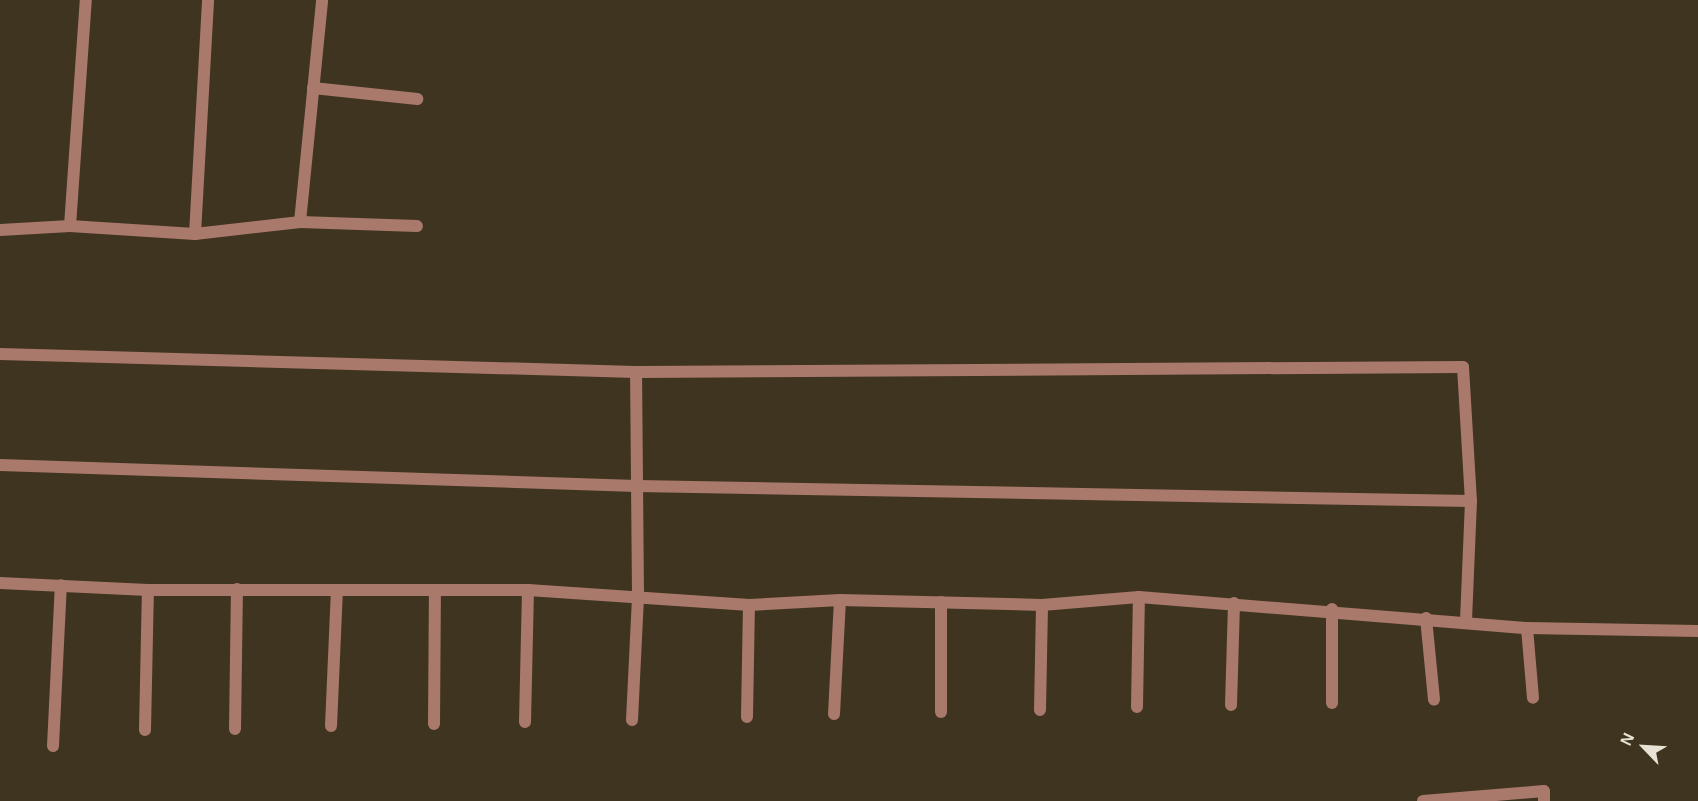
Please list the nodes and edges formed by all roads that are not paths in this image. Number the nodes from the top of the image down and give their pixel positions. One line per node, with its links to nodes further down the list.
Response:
1 (86, 0): 7 (street)
2 (208, 0): 10 (street)
3 (322, 0): 4 (street)
4 (313, 88): 5 (street); 6 (street)
5 (417, 99)
6 (300, 222): 8 (street); 10 (street)
7 (70, 226): 9 (street); 10 (street)
8 (417, 226)
9 (0, 230)
10 (195, 234)
11 (0, 354): 12 (street)
12 (636, 372): 14 (street); 15 (street)
13 (0, 465): 14 (street)
14 (637, 486): 15 (street); 23 (street)
15 (1471, 501): 32 (street)
16 (0, 583): 17 (street)
17 (61, 585): 19 (street); 50 (street)
18 (237, 589): 19 (street); 22 (street); 48 (street)
19 (148, 590): 49 (street)
20 (435, 590): 21 (street); 22 (street); 46 (street)
21 (528, 590): 23 (street); 45 (street)
22 (337, 591): 47 (street)
23 (638, 596): 28 (street); 44 (street)
24 (1139, 597): 27 (street); 29 (street); 39 (street)
25 (840, 600): 26 (street); 28 (street); 42 (street)
26 (941, 602): 29 (street); 41 (street)
27 (1234, 603): 30 (street); 38 (street)
28 (749, 605): 43 (street)
29 (1042, 605): 40 (street)
30 (1332, 609): 31 (street); 37 (street)
31 (1426, 618): 32 (street); 36 (street)
32 (1466, 622): 33 (street)
33 (1527, 628): 34 (street); 35 (street)
34 (1698, 631)
35 (1533, 698)
36 (1434, 700)
37 (1332, 702)
38 (1231, 705)
39 (1137, 707)
40 (1040, 710)
41 (941, 712)
42 (834, 714)
43 (747, 717)
44 (632, 720)
45 (525, 722)
46 (434, 724)
47 (331, 726)
48 (235, 729)
49 (145, 730)
50 (52, 746)
51 (1544, 796): 52 (street)
52 (1423, 801)

